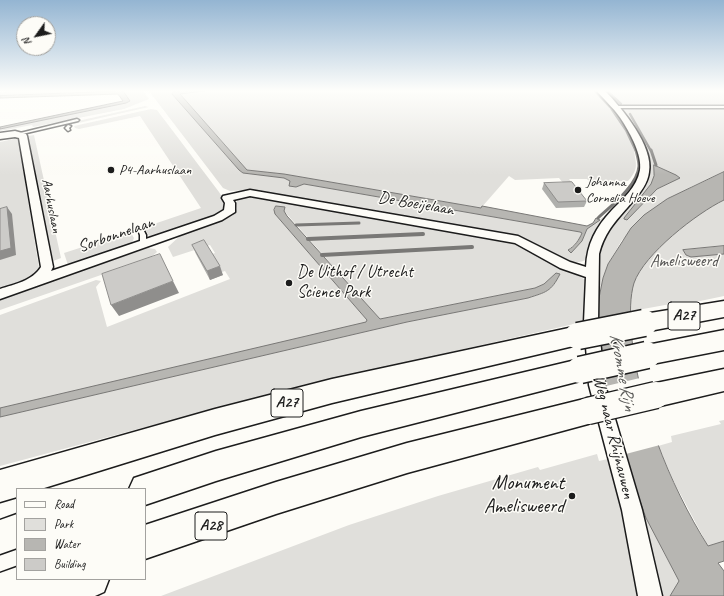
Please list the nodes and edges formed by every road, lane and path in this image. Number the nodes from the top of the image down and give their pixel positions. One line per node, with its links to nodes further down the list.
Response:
1 (626, 119): 7 (street, Weg naar Rhijnauwen)
2 (77, 120): 3 (lane)
3 (9, 135): 8 (street, Aarhuslaan)
4 (226, 198): 6 (street, Sorbonnelaan); 7 (street, De Boeijelaan)
5 (141, 230): 6 (lane)
6 (140, 241): 8 (street, Sorbonnelaan)
7 (592, 274): 24 (street, Weg naar Rhijnauwen)
8 (26, 285): 9 (street, Sorbonnelaan)
9 (0, 294)
10 (724, 309): 13 (highway, A27, bridge)
11 (724, 340): 14 (highway, A27, bridge)
12 (724, 380): 15 (highway, bridge)
13 (0, 486)
14 (146, 490)
15 (276, 498): 18 (highway); 19 (highway, A28)
16 (16, 531): 17 (highway)
17 (0, 537)
18 (146, 542)
19 (146, 555)
20 (32, 580): 22 (highway)
21 (88, 580): 23 (highway)
22 (0, 591)
23 (52, 596)
24 (650, 596)

